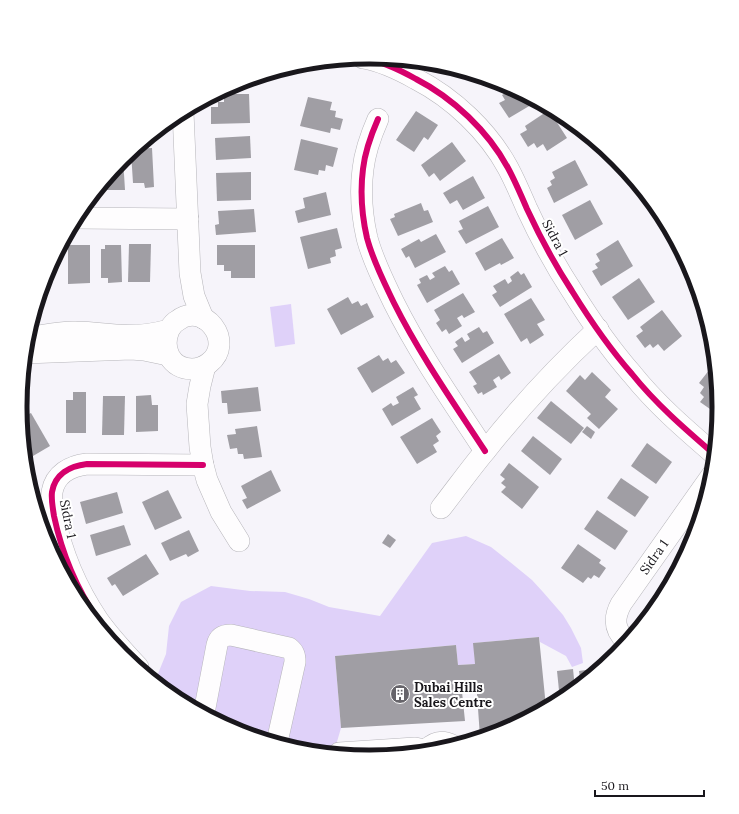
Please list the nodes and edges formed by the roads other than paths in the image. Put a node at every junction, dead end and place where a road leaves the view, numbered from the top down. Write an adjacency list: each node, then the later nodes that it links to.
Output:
1 (385, 65): 9 (street, Sidra 1)
2 (183, 119): 5 (street)
3 (378, 119): 16 (street)
4 (84, 218): 5 (street)
5 (188, 219): 6 (street)
6 (190, 273): 7 (street); 8 (street)
7 (203, 318): 8 (street); 13 (street)
8 (174, 325): 10 (street); 12 (street)
9 (598, 329): 15 (street, Sidra 1); 16 (street)
10 (33, 344)
11 (33, 348): 12 (street)
12 (174, 361): 13 (street); 14 (street)
13 (205, 366): 14 (street)
14 (197, 404): 17 (street)
15 (709, 450)
16 (485, 451): 19 (street)
17 (203, 465): 20 (street); 21 (street, Sidra 1)
18 (701, 490): 22 (street, Sidra 1)
19 (441, 508)
20 (239, 541)
21 (78, 586)
22 (622, 638)
23 (205, 708): 24 (street)
24 (278, 737)

